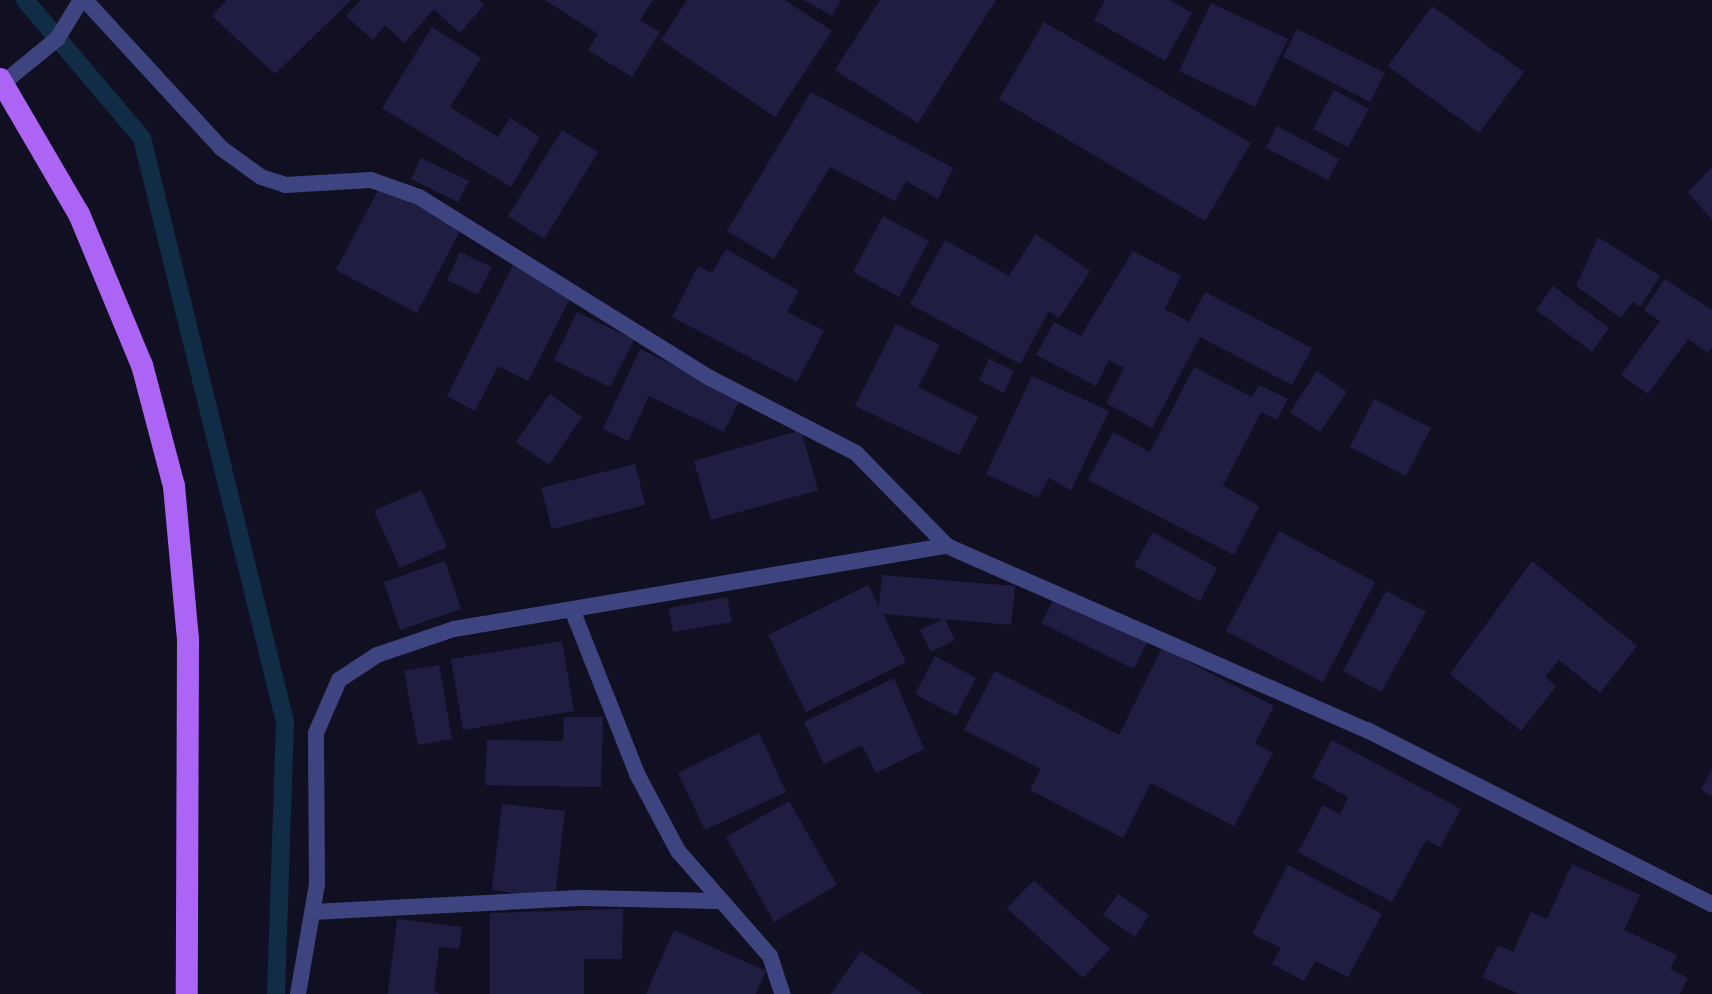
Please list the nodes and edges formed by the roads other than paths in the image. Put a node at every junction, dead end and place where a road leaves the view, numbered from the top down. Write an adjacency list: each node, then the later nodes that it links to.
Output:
1 (83, 0): 2 (street); 3 (street)
2 (1, 81): 8 (main road)
3 (947, 546): 4 (street); 6 (street)
4 (573, 612): 5 (street); 7 (street)
5 (716, 901): 7 (street); 10 (street)
6 (1712, 904)
7 (313, 912): 9 (street)
8 (187, 994)
9 (298, 994)
10 (782, 994)

